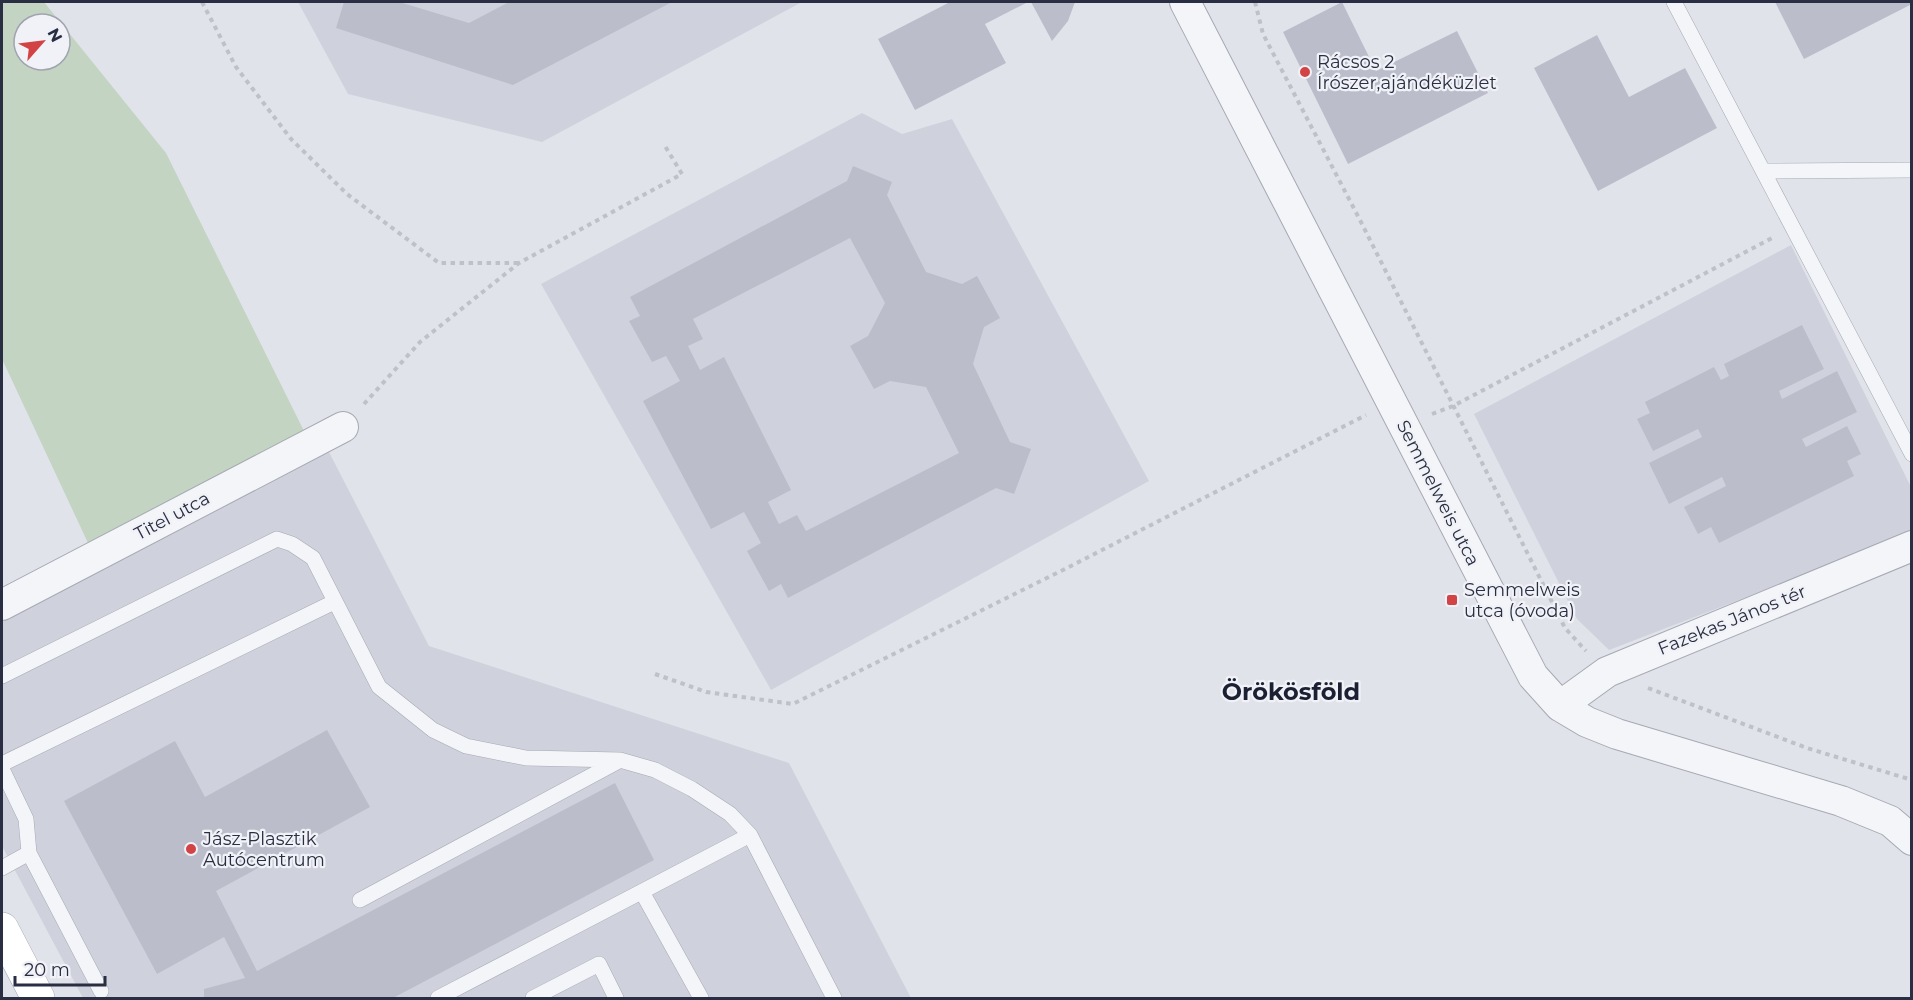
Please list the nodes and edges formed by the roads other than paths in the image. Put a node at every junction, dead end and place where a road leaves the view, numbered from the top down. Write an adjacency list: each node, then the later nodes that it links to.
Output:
1 (1185, 2): 11 (street, Semmelweis utca)
2 (1674, 2): 3 (lane)
3 (1763, 171): 4 (lane); 6 (lane)
4 (1911, 171)
5 (343, 427): 9 (street, Titel utca)
6 (1911, 454)
7 (1911, 546): 11 (street, Fazekas János tér)
8 (334, 602): 10 (lane); 12 (lane); 13 (lane)
9 (2, 605)
10 (2, 676)
11 (1560, 706): 16 (street, Semmelweis utca)
12 (620, 760): 15 (lane); 20 (lane)
13 (2, 764)
14 (2, 769): 17 (lane)
15 (750, 835): 19 (lane); 28 (lane)
16 (1911, 840)
17 (29, 852): 18 (lane); 22 (lane)
18 (2, 868)
19 (642, 892): 24 (lane); 27 (lane)
20 (360, 900)
21 (2, 929): 23 (main road)
22 (101, 991)
23 (38, 999)
24 (438, 999)
25 (533, 999): 26 (lane)
26 (616, 999)
27 (701, 999)
28 (834, 999)

